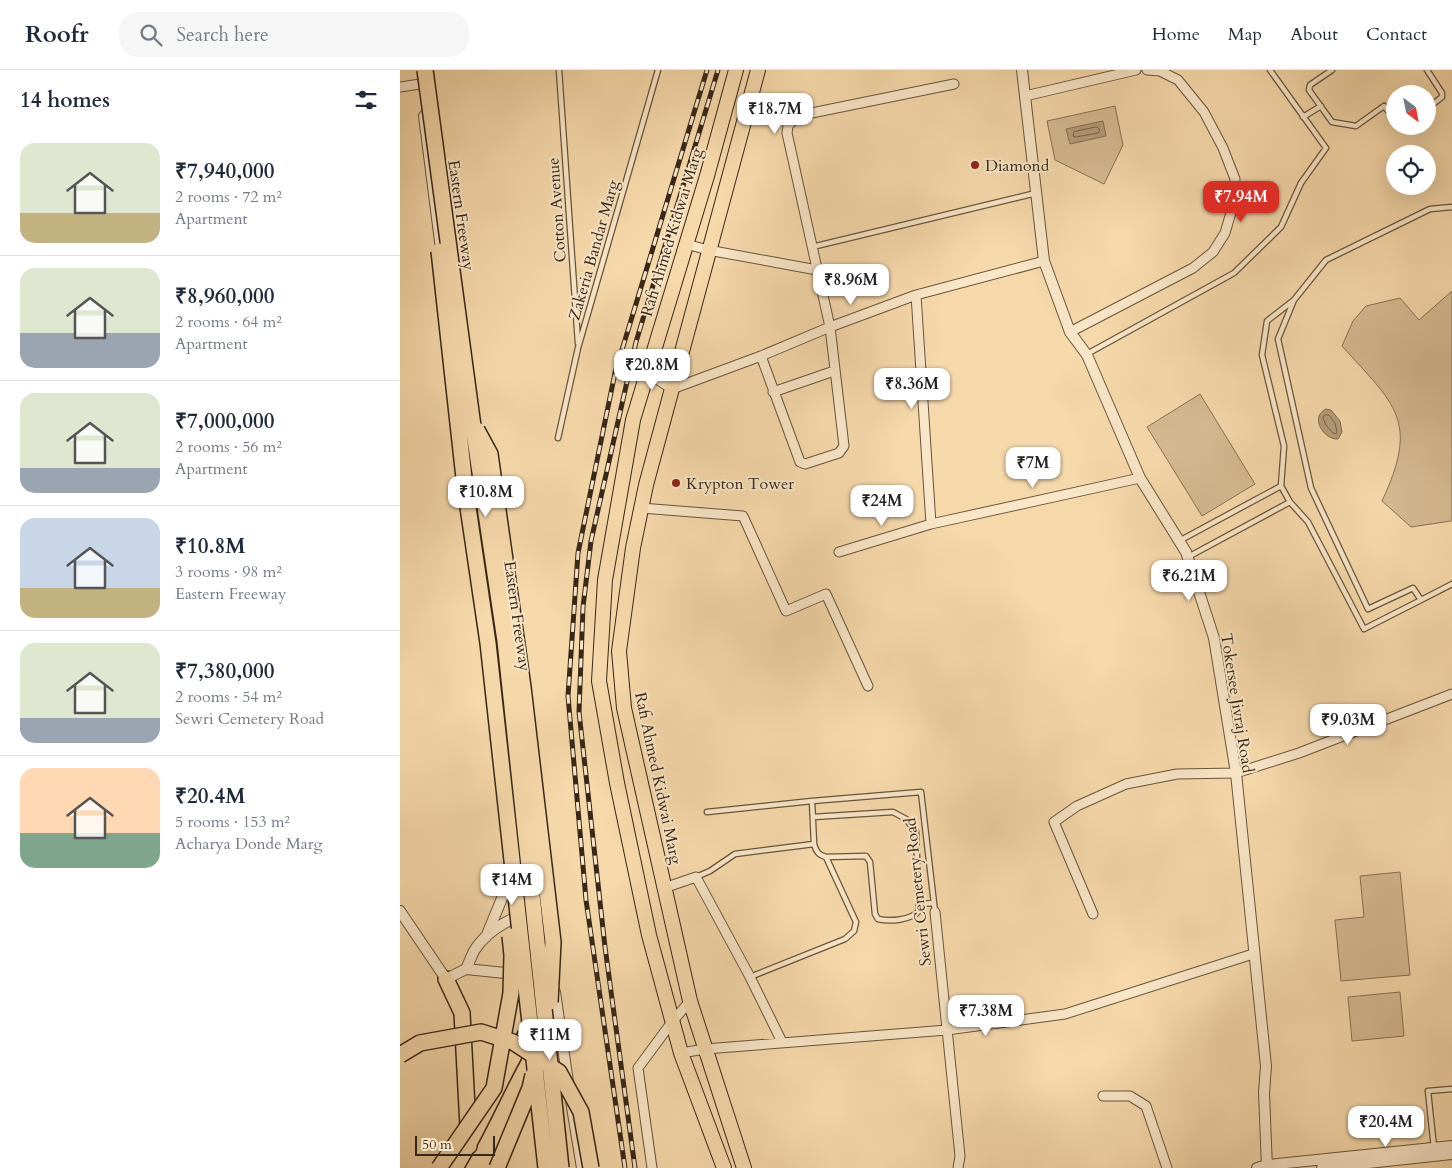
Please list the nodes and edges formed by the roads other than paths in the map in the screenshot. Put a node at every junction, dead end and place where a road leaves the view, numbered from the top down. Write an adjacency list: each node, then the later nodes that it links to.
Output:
1 (429, 70): 12 (street)
2 (559, 70): 31 (lane, Cotton Avenue)
3 (658, 70): 31 (lane, Zakeria Bandar Marg)
4 (736, 70): 22 (main road, Rafi Ahmed Kidwai Marg)
5 (758, 70): 24 (main road, Rafi Ahmed Kidwai Marg)
6 (1022, 70): 15 (street, Tokersee Jivraj Road)
7 (1136, 70): 15 (street)
8 (1148, 70): 30 (street)
9 (1270, 70): 19 (lane)
10 (1332, 70): 17 (lane)
11 (1427, 70): 16 (lane)
12 (422, 75): 14 (street); 38 (highway, Eastern Freeway, bridge); 54 (highway, Eastern Freeway, bridge); 61 (street); 67 (street)
13 (954, 84): 23 (street)
14 (400, 87)
15 (1026, 96): 20 (street, Tokersee Jivraj Road)
16 (1436, 102)
17 (1321, 106): 18 (lane); 19 (lane)
18 (1386, 109)
19 (1304, 117): 32 (lane)
20 (1036, 193): 23 (lane); 25 (street, Tokersee Jivraj Road)
21 (1452, 207): 28 (lane)
22 (686, 244): 24 (street); 35 (main road, Rafi Ahmed Kidwai Marg)
23 (812, 247): 26 (street)
24 (708, 250): 26 (street); 36 (main road, Rafi Ahmed Kidwai Marg)
25 (1044, 261): 27 (street); 30 (street, Tokersee Jivraj Road)
26 (818, 270): 29 (street)
27 (916, 295): 29 (street); 44 (street)
28 (1294, 300): 41 (lane); 51 (lane)
29 (830, 327): 33 (street); 34 (street)
30 (1070, 332): 32 (street, Tokersee Jivraj Road)
31 (578, 348): 39 (lane, Zakeria Bandar Marg)
32 (1086, 355): 40 (street, Tokersee Jivraj Road)
33 (761, 356): 36 (street); 37 (street)
34 (834, 371): 37 (street); 37 (street)
35 (646, 372): 36 (street); 48 (main road, Rafi Ahmed Kidwai Marg)
36 (672, 389): 43 (main road, Rafi Ahmed Kidwai Marg)
37 (773, 392)
38 (472, 420): 97 (highway, bridge); 99 (highway, Eastern Freeway, bridge)
39 (558, 438)
40 (1140, 478): 44 (street); 45 (street, Tokersee Jivraj Road)
41 (1281, 486): 42 (lane); 45 (lane)
42 (1290, 502): 47 (lane); 51 (lane)
43 (641, 508): 49 (main road, Rafi Ahmed Kidwai Marg); 52 (street)
44 (931, 524): 46 (street)
45 (1178, 542): 47 (street, Tokersee Jivraj Road)
46 (839, 552)
47 (1188, 558): 55 (street, Tokersee Jivraj Road)
48 (605, 580): 49 (main road); 64 (main road, Rafi Ahmed Kidwai Marg)
49 (628, 584): 63 (main road, Rafi Ahmed Kidwai Marg)
50 (1452, 584): 51 (lane)
51 (1421, 600)
52 (868, 686)
53 (1452, 694): 55 (street)
54 (497, 726): 95 (highway, bridge); 98 (highway, Eastern Freeway, bridge)
55 (1236, 773): 69 (street); 72 (street, Tokersee Jivraj Road)
56 (812, 801): 57 (lane); 58 (lane); 66 (lane, Sewri Cemetery Road)
57 (707, 812)
58 (814, 817): 59 (lane); 65 (lane)
59 (814, 844): 60 (lane); 62 (lane)
60 (826, 857): 65 (lane); 76 (lane)
61 (516, 865): 70 (street); 71 (street)
62 (696, 877): 63 (street); 76 (street)
63 (664, 888): 64 (main road); 78 (main road, Rafi Ahmed Kidwai Marg)
64 (642, 896): 79 (main road, Rafi Ahmed Kidwai Marg)
65 (920, 904): 66 (lane)
66 (934, 907): 81 (street, Sewri Cemetery Road)
67 (542, 909): 70 (street); 73 (street)
68 (400, 911): 77 (street)
69 (1093, 914)
70 (521, 915): 71 (street); 74 (street)
71 (485, 938): 75 (street)
72 (1253, 954): 81 (street); 94 (street, Tokersee Jivraj Road)
73 (550, 961): 74 (street); 100 (street)
74 (528, 968): 75 (street); 80 (street)
75 (466, 969): 77 (street)
76 (750, 977): 82 (street)
77 (446, 979): 88 (highway)
78 (690, 1002): 79 (street); 83 (main road, Rafi Ahmed Kidwai Marg)
79 (672, 1022): 84 (main road, Rafi Ahmed Kidwai Marg); 102 (street)
80 (533, 1023): 88 (highway); 98 (street)
81 (947, 1030): 82 (street); 105 (street, Sewri Cemetery Road)
82 (782, 1042): 83 (street)
83 (705, 1048): 84 (street); 104 (main road, Rafi Ahmed Kidwai Marg)
84 (681, 1054): 103 (main road, Rafi Ahmed Kidwai Marg)
85 (400, 1055): 101 (highway, bridge)
86 (1452, 1089): 90 (lane)
87 (1103, 1096): 106 (street)
88 (469, 1146): 96 (highway)
89 (1452, 1146): 90 (street)
90 (1434, 1148): 92 (street)
91 (1452, 1154): 92 (street)
92 (1402, 1155): 93 (street)
93 (1366, 1159): 94 (street); 108 (street)
94 (1267, 1166): 107 (street)
95 (439, 1168)
96 (455, 1168)
97 (497, 1168)
98 (548, 1168)
99 (561, 1168)
100 (582, 1168)
101 (591, 1168)
102 (652, 1168)
103 (724, 1168)
104 (744, 1168)
105 (958, 1168)
106 (1167, 1168)
107 (1257, 1168)
108 (1322, 1168)

